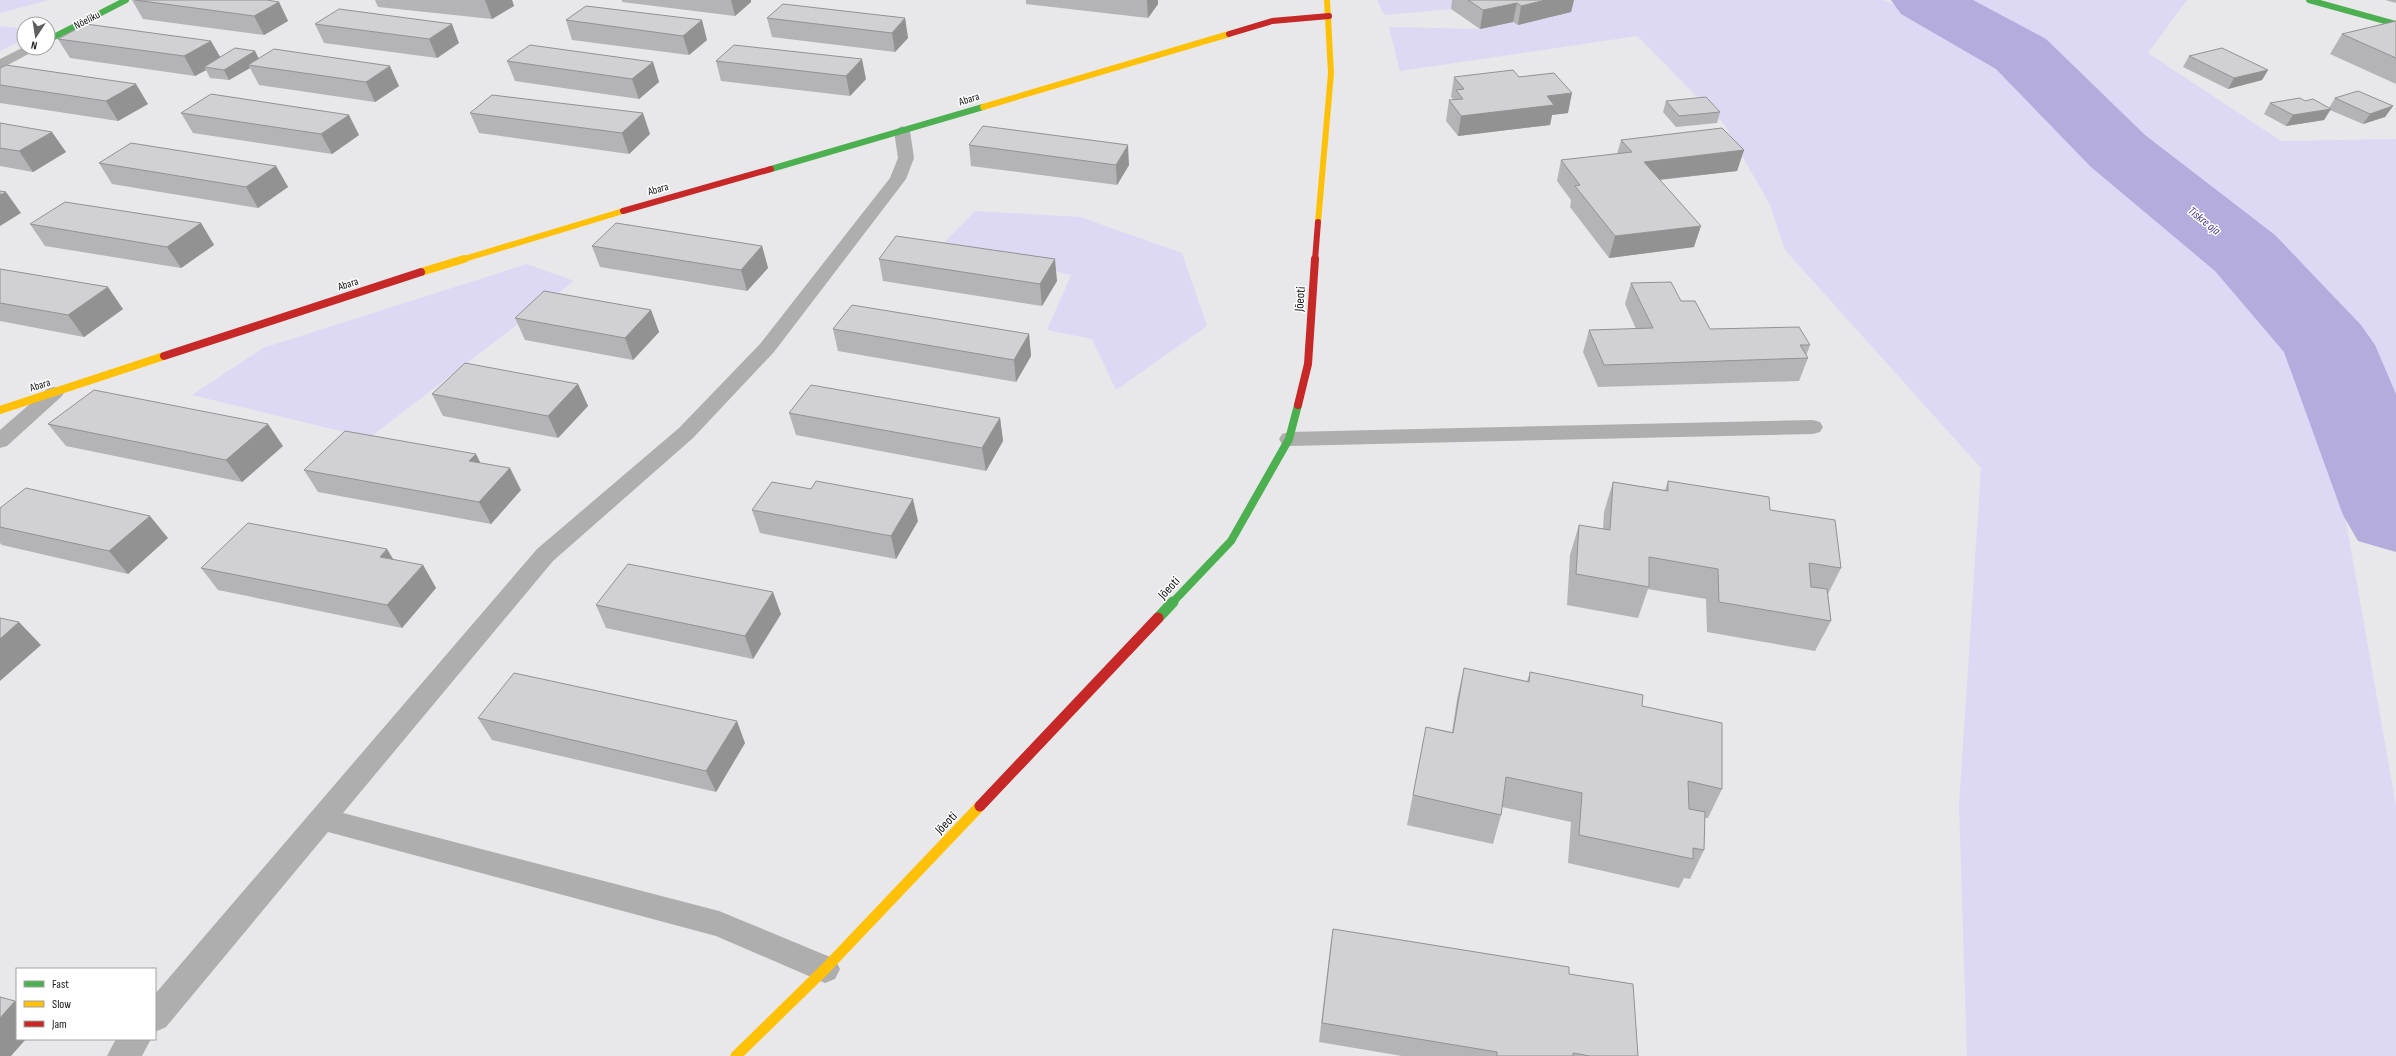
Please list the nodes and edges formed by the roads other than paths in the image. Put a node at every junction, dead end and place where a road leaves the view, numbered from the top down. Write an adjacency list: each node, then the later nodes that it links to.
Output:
1 (126, 0): 6 (street, Nõeliku)
2 (1327, 0): 4 (street, Jõeoti)
3 (2309, 0): 5 (street)
4 (1329, 16): 9 (street, Abara); 13 (street, Jõeoti)
5 (2396, 24)
6 (56, 36)
7 (17, 56): 8 (street)
8 (0, 65)
9 (902, 131): 10 (street, Abara); 15 (street)
10 (54, 393): 11 (street, Abara); 14 (street)
11 (0, 410)
12 (1813, 427): 13 (street)
13 (1290, 439): 16 (street, Jõeoti)
14 (0, 441)
15 (321, 819): 16 (street); 17 (street)
16 (825, 969): 20 (street, Jõeoti)
17 (156, 1016)
18 (135, 1040): 19 (street)
19 (122, 1056)
20 (736, 1056)

